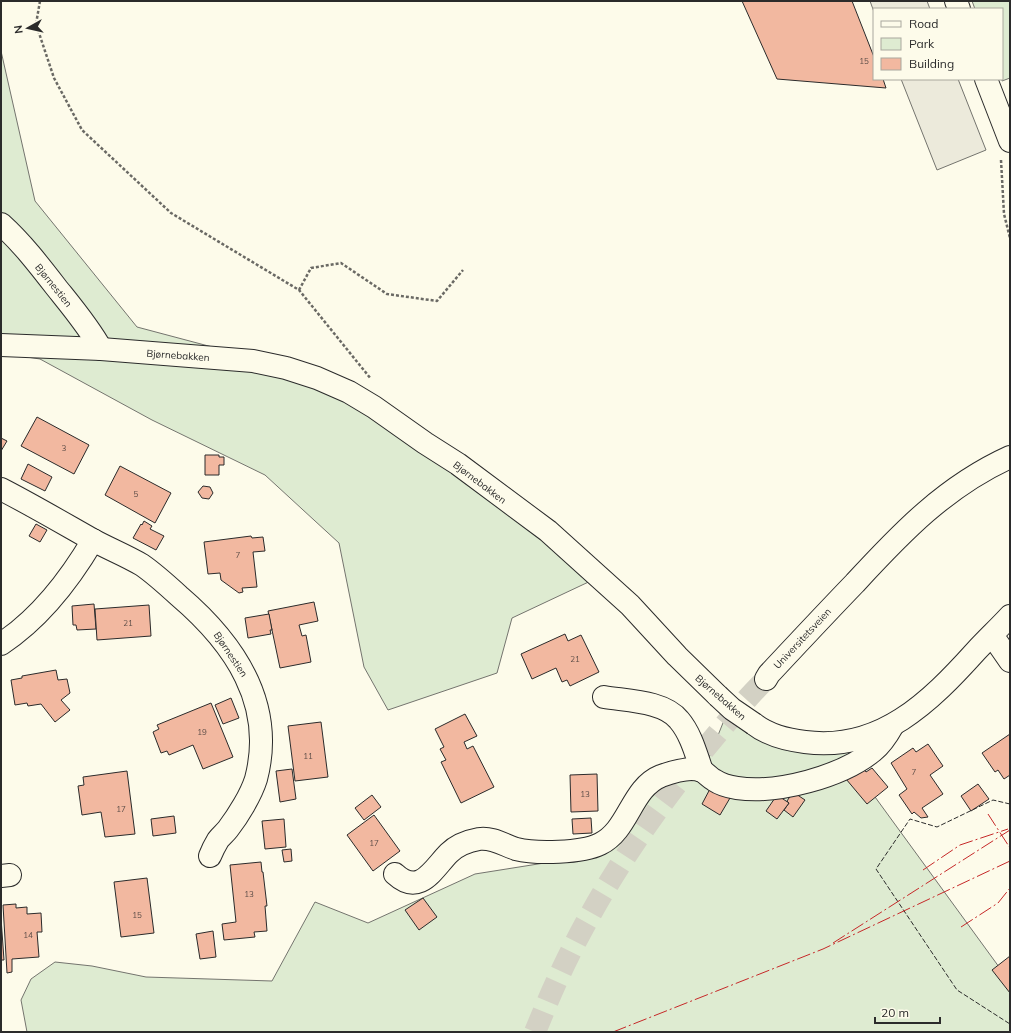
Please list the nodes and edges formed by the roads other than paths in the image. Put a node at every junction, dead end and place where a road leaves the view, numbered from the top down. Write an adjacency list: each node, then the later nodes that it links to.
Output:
1 (986, 80): 2 (street)
2 (1005, 148)
3 (1, 224): 5 (street, Bjørnestien)
4 (1, 345): 5 (street, Bjørnebakken)
5 (101, 349): 15 (street, Bjørnebakken, bridge)
6 (1010, 457): 7 (street, Universitetsveien)
7 (1010, 474)
8 (1, 489): 9 (street, Bjørnestien)
9 (93, 540): 12 (street); 17 (street, Bjørnestien)
10 (1010, 616): 11 (street, Bjørnebakken)
11 (992, 635): 13 (street); 15 (street, Bjørnebakken)
12 (1, 644)
13 (1010, 661)
14 (604, 697): 16 (street)
15 (893, 725): 16 (street, Bjørnebakken)
16 (702, 771): 18 (street, Bjørnebakken)
17 (214, 848)
18 (395, 874)

